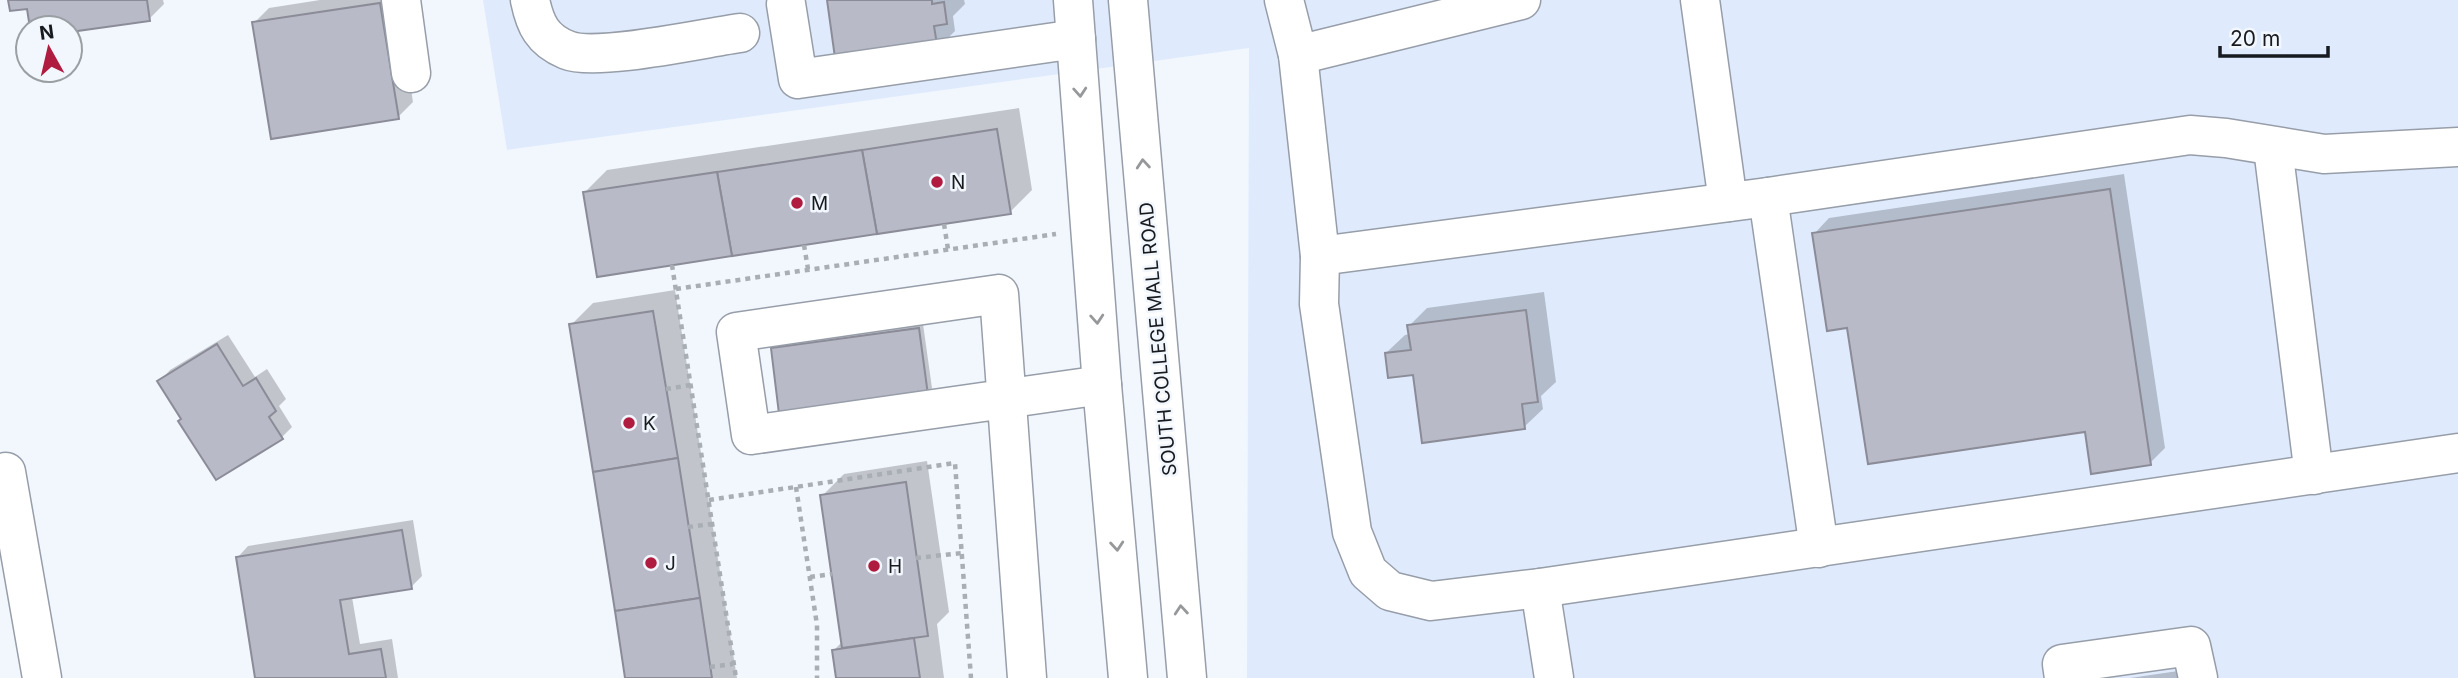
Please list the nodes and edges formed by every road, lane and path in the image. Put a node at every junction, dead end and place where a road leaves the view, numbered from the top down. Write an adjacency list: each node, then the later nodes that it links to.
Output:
1 (401, 0): 13 (main road)
2 (530, 0): 9 (main road)
3 (1073, 0): 10 (main road)
4 (1128, 0): 11 (main road, SOUTH COLLEGE MALL ROAD)
5 (1284, 0): 12 (main road)
6 (1521, 0): 12 (main road)
7 (1700, 0): 17 (main road)
8 (786, 4): 10 (main road)
9 (740, 33)
10 (1076, 39): 11 (main road); 27 (main road, one-way to 27)
11 (1133, 53): 51 (main road, SOUTH COLLEGE MALL ROAD, one-way to 11)
12 (1298, 55): 22 (main road)
13 (411, 73)
14 (2458, 147): 15 (main road)
15 (2273, 148): 16 (main road); 32 (main road)
16 (1768, 197): 17 (main road); 37 (main road)
17 (1728, 202): 22 (main road)
18 (944, 224): 21 (path)
19 (1056, 234): 21 (path)
20 (804, 245): 24 (path)
21 (948, 249): 24 (path)
22 (1320, 256): 42 (main road)
23 (672, 265): 25 (path)
24 (808, 269): 25 (path)
25 (676, 289): 26 (path)
26 (691, 385): 28 (path); 34 (path)
27 (1102, 385): 29 (main road); 50 (main road, one-way to 50)
28 (666, 388)
29 (1007, 399): 29 (main road); 49 (main road)
30 (2458, 453): 32 (main road)
31 (6, 472): 45 (main road)
32 (2314, 475): 37 (main road)
33 (796, 487): 34 (path); 38 (path); 41 (path)
34 (709, 500): 35 (path)
35 (712, 524): 36 (path); 43 (path)
36 (688, 527)
37 (1819, 548): 42 (main road)
38 (962, 553): 39 (path); 48 (path)
39 (916, 558)
40 (832, 574): 41 (path)
41 (810, 577): 47 (path)
42 (1540, 588): 52 (main road)
43 (733, 664): 44 (path); 46 (path)
44 (710, 667)
45 (42, 678)
46 (736, 678)
47 (817, 678)
48 (971, 678)
49 (1027, 678)
50 (1128, 678)
51 (1187, 678)
52 (1554, 678)
53 (2064, 678): 54 (main road)
54 (2198, 678)

